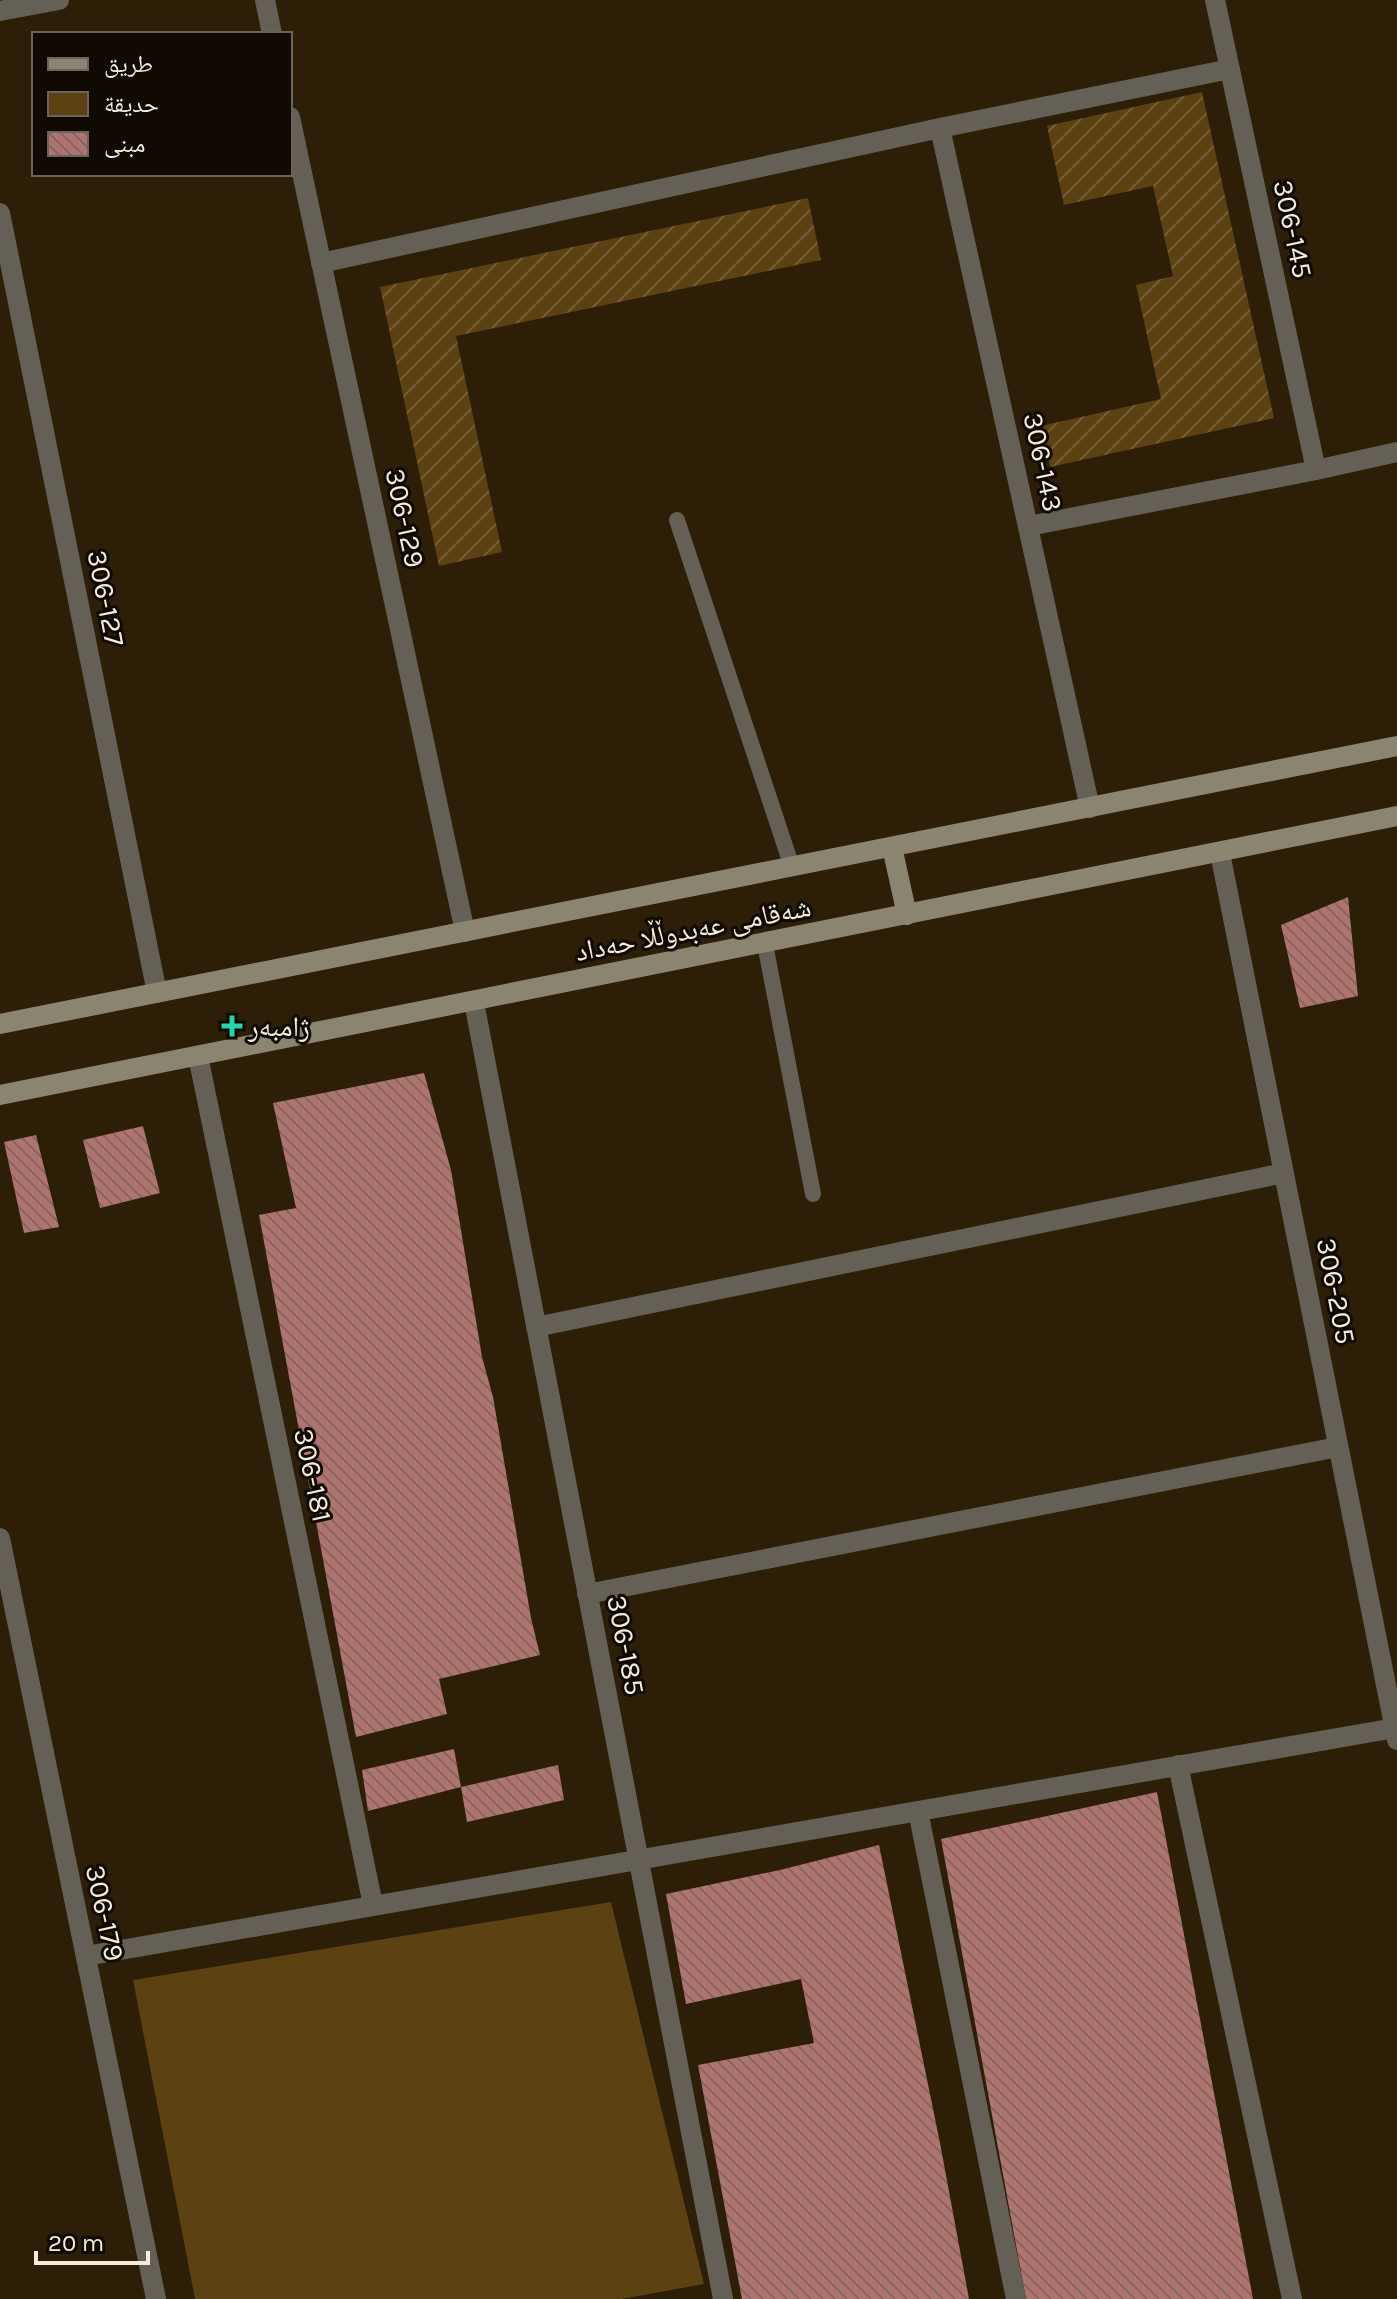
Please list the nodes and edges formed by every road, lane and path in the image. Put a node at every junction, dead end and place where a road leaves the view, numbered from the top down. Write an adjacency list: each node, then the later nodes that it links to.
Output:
1 (59, 0): 4 (street)
2 (265, 0): 5 (street)
3 (1215, 0): 6 (street, 306-145)
4 (0, 11)
5 (272, 32)
6 (1230, 69): 8 (street); 13 (street, 306-145)
7 (292, 126): 10 (street, 306-129)
8 (940, 128): 10 (street); 15 (street, 306-143)
9 (0, 213): 11 (street, 306-127)
10 (321, 263): 23 (street, 306-129)
11 (10, 309): 25 (street, 306-127)
12 (1397, 452): 13 (street)
13 (1316, 470): 15 (street)
14 (677, 520): 21 (lane)
15 (1029, 526): 17 (street, 306-143)
16 (1397, 746): 17 (street, شەقامی عەبدوڵڵا حەداد)
17 (1090, 808): 19 (street, شەقامی عەبدوڵڵا حەداد)
18 (1397, 816): 20 (street, شەقامی عەبدوڵڵا حەداد)
19 (892, 847): 21 (street, شەقامی عەبدوڵڵا حەداد); 22 (street)
20 (1220, 853): 22 (street, شەقامی عەبدوڵڵا حەداد); 30 (street, 306-205)
21 (792, 867): 23 (street, شەقامی عەبدوڵڵا حەداد)
22 (907, 915): 24 (street, شەقامی عەبدوڵڵا حەداد)
23 (465, 932): 25 (street, شەقامی عەبدوڵڵا حەداد)
24 (765, 944): 26 (street, شەقامی عەبدوڵڵا حەداد); 31 (lane)
25 (157, 993): 27 (street, شەقامی عەبدوڵڵا حەداد)
26 (474, 1002): 28 (street, شەقامی عەبدوڵڵا حەداد); 32 (street, 306-185)
27 (0, 1024)
28 (198, 1056): 29 (street, شەقامی عەبدوڵڵا حەداد); 41 (street, 306-181)
29 (0, 1095)
30 (1284, 1173): 32 (street); 33 (street, 306-205)
31 (813, 1194)
32 (536, 1327): 35 (street, 306-185)
33 (1338, 1447): 35 (street); 36 (street, 306-205)
34 (0, 1538): 42 (street, 306-179)
35 (587, 1594): 40 (street, 306-185)
36 (1387, 1636): 37 (street, 306-205)
37 (1396, 1734): 38 (street)
38 (1178, 1765): 39 (street); 46 (street)
39 (918, 1811): 40 (street); 45 (street)
40 (638, 1859): 41 (street); 44 (street, 306-185)
41 (373, 1905): 42 (street)
42 (86, 1956): 43 (street, 306-179)
43 (156, 2299)
44 (723, 2299)
45 (1016, 2299)
46 (1292, 2299)

